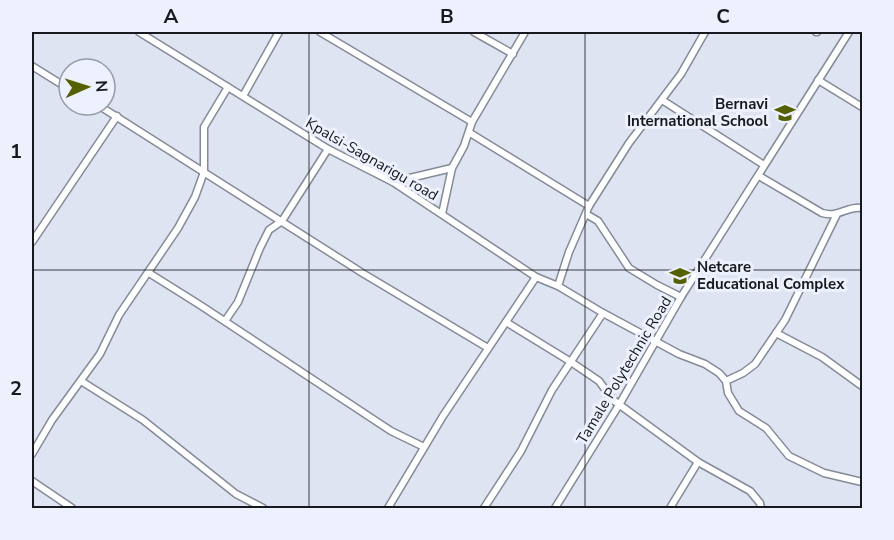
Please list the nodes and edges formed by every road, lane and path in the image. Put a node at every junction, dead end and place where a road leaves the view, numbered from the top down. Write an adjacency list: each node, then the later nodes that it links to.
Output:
1 (139, 32): 12 (street, Kpalsi-Sagnarigu road)
2 (279, 32): 13 (street)
3 (320, 32): 18 (street)
4 (474, 32): 8 (street)
5 (525, 32): 8 (street)
6 (705, 32): 14 (street)
7 (849, 32): 10 (street, Tamale Polytechnic Road)
8 (513, 54): 18 (street)
9 (32, 66): 11 (street)
10 (818, 80): 15 (street); 21 (street, Tamale Polytechnic Road)
11 (57, 82)
12 (228, 87): 13 (street, Kpalsi-Sagnarigu road); 23 (street)
13 (243, 96): 20 (street, Kpalsi-Sagnarigu road)
14 (662, 100): 21 (street); 26 (street)
15 (862, 107)
16 (117, 116): 23 (street)
17 (116, 117): 32 (street)
18 (472, 122): 19 (street)
19 (470, 133): 22 (street); 26 (street)
20 (328, 149): 25 (street, Kpalsi-Sagnarigu road); 31 (street)
21 (764, 165): 24 (street, Tamale Polytechnic Road)
22 (452, 168): 25 (street); 28 (street)
23 (204, 172): 31 (street); 33 (street)
24 (759, 176): 30 (street); 36 (street, Tamale Polytechnic Road)
25 (393, 182): 28 (street, Kpalsi-Sagnarigu road)
26 (589, 206): 29 (street)
27 (862, 208): 30 (street)
28 (442, 214): 34 (street, Kpalsi-Sagnarigu road)
29 (586, 214): 35 (street); 36 (street)
30 (837, 214): 40 (street)
31 (282, 221): 38 (street); 42 (street)
32 (32, 243)
33 (149, 273): 38 (street); 44 (street)
34 (536, 277): 35 (street, Kpalsi-Sagnarigu road); 39 (street)
35 (558, 286): 37 (street, Kpalsi-Sagnarigu road)
36 (681, 297): 41 (street, Tamale Polytechnic Road)
37 (603, 313): 41 (street, Kpalsi-Sagnarigu road); 43 (street)
38 (225, 321): 48 (street)
39 (506, 322): 42 (street); 43 (street)
40 (776, 333): 45 (street); 46 (street)
41 (656, 341): 45 (street, Kpalsi-Sagnarigu road); 47 (street, Tamale Polytechnic Road)
42 (488, 348): 48 (street)
43 (571, 362): 47 (street); 56 (street)
44 (81, 381): 49 (street); 54 (street)
45 (726, 381): 52 (street)
46 (862, 386)
47 (619, 405): 50 (street); 57 (street, Tamale Polytechnic Road)
48 (424, 447): 55 (street)
49 (32, 454)
50 (698, 462): 58 (street); 59 (street)
51 (32, 481): 53 (street)
52 (862, 482)
53 (72, 508)
54 (263, 508)
55 (388, 508)
56 (484, 508)
57 (555, 508)
58 (670, 508)
59 (760, 508)

